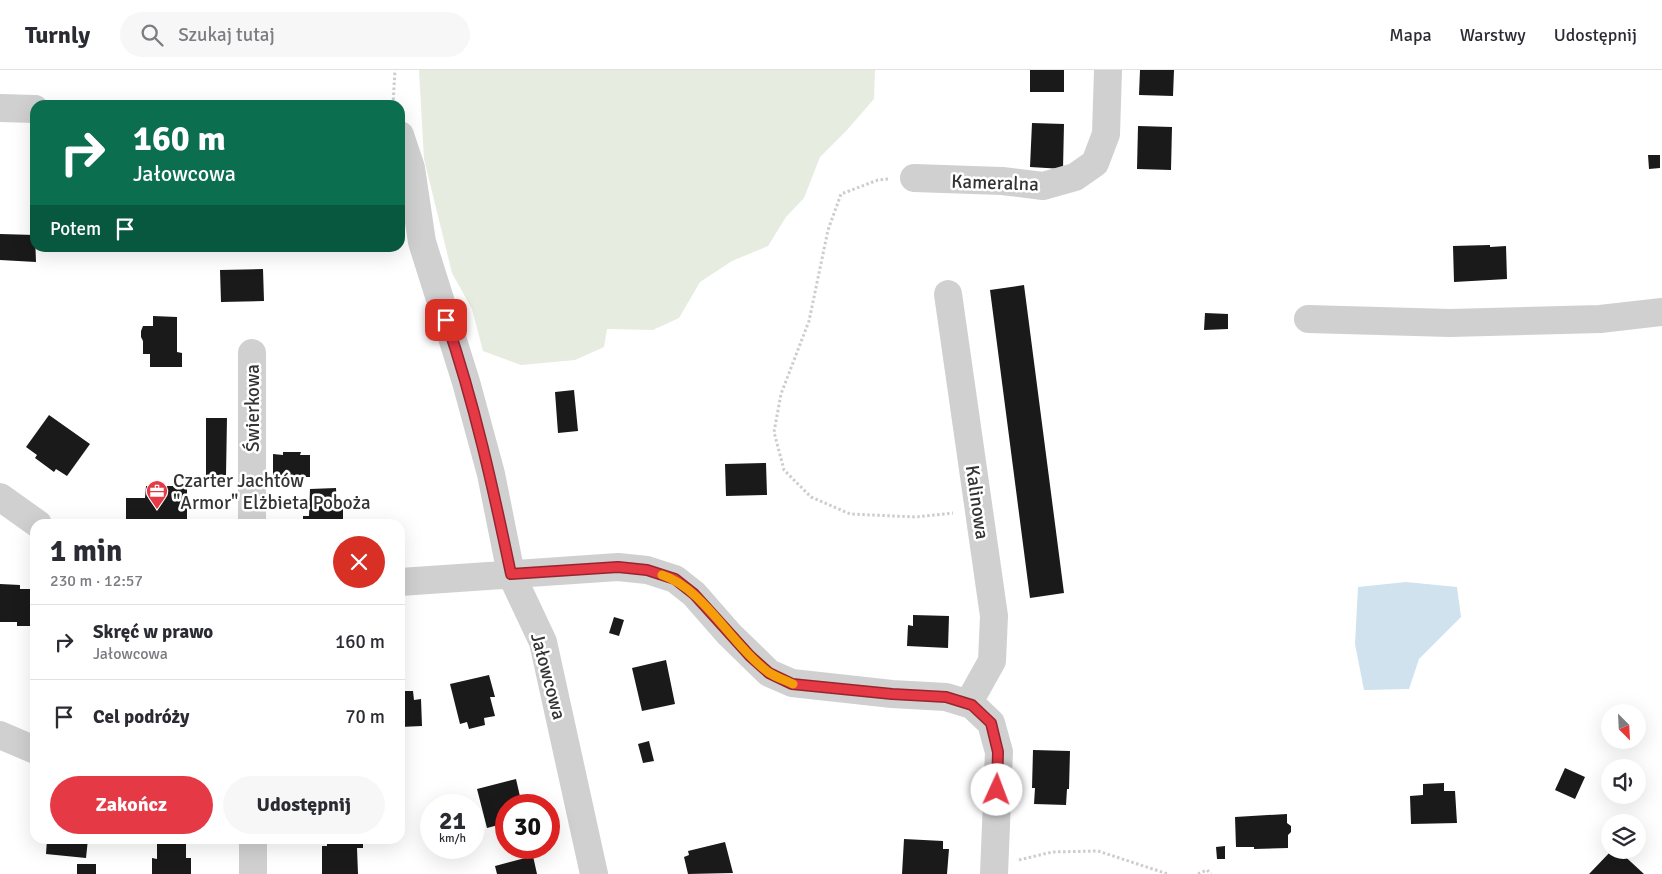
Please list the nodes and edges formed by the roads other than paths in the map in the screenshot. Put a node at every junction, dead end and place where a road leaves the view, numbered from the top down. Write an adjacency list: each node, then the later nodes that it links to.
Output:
1 (1108, 70): 5 (street, Kameralna)
2 (0, 108): 3 (street)
3 (30, 109)
4 (405, 151): 13 (street, Jałowcowa)
5 (914, 178)
6 (948, 294): 15 (street, Kalinowa)
7 (1662, 312): 8 (street)
8 (1308, 319)
9 (252, 353): 12 (street, Świerkowa)
10 (0, 497): 11 (street)
11 (31, 519)
12 (252, 519)
13 (511, 574): 14 (street); 15 (street); 21 (street, Jałowcowa)
14 (405, 582)
15 (968, 704): 19 (street)
16 (0, 734): 17 (street)
17 (30, 748)
18 (253, 844): 20 (street)
19 (994, 870)
20 (253, 874)
21 (594, 874)

